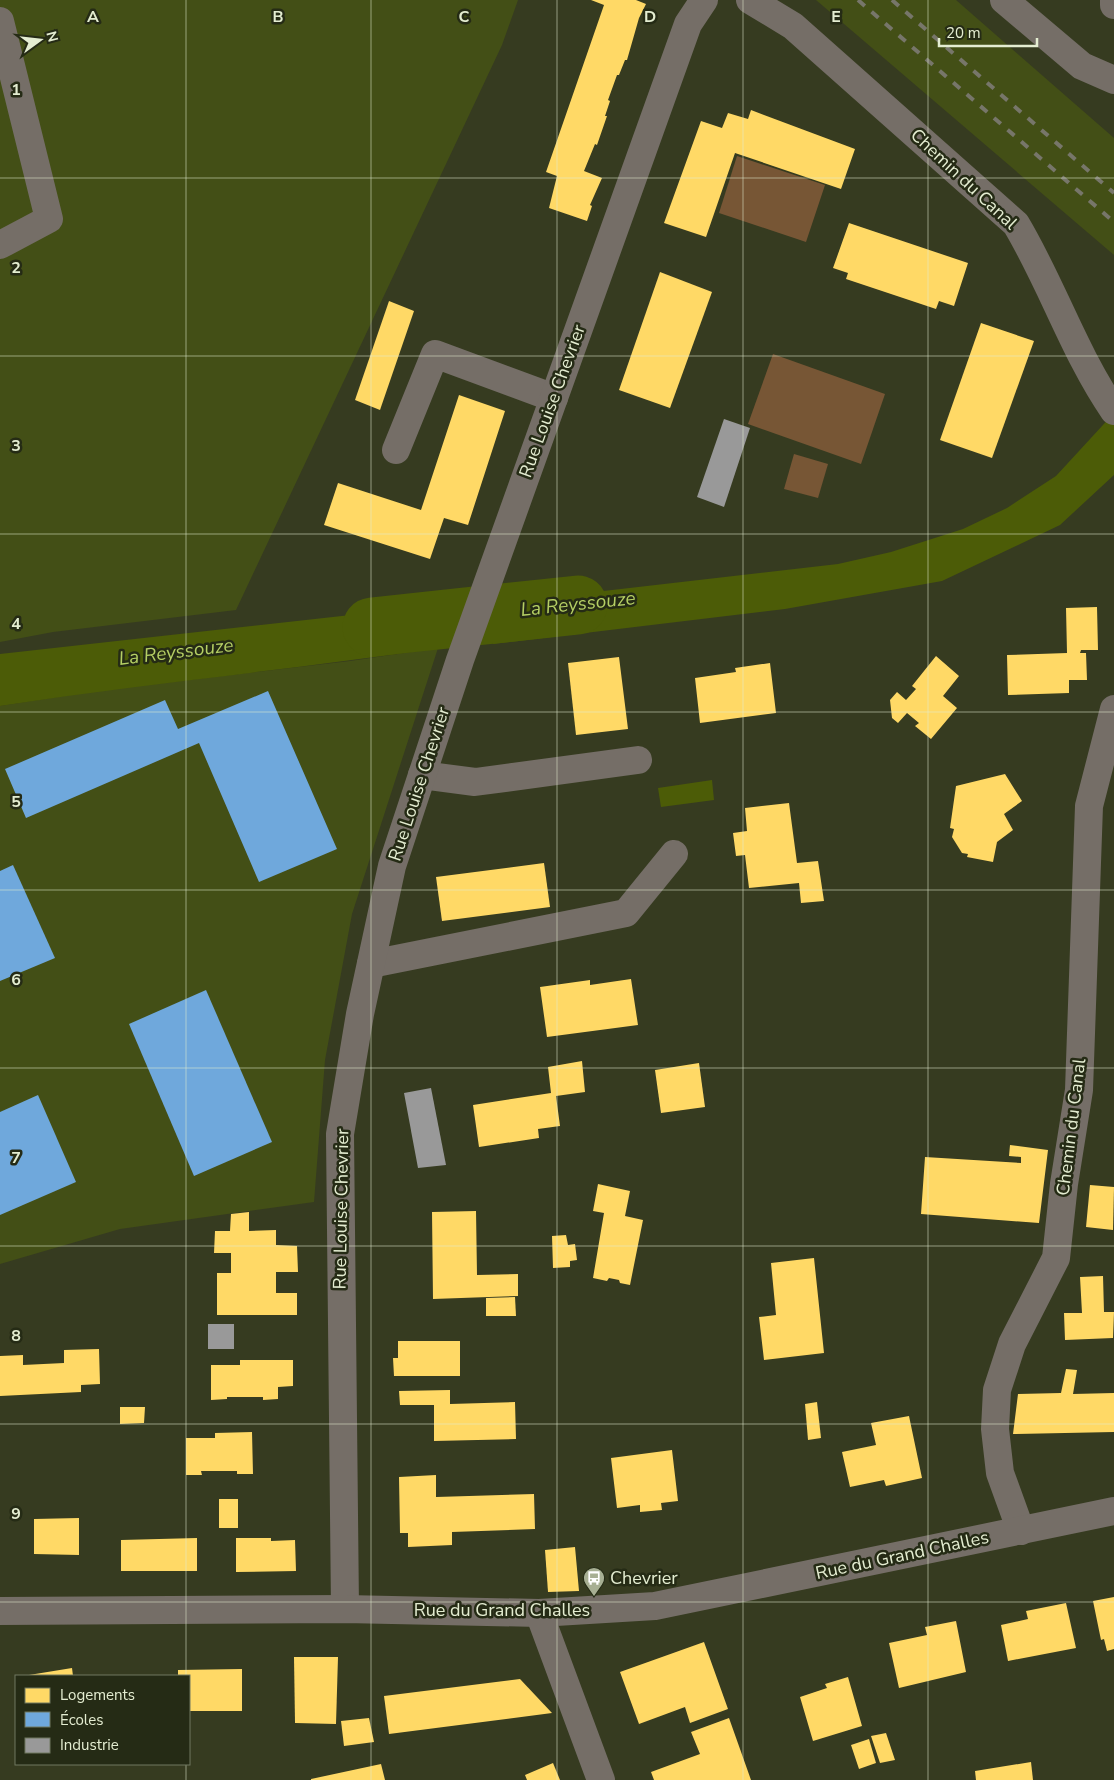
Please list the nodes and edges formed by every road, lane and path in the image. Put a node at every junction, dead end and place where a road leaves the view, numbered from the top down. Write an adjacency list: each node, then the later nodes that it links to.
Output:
1 (704, 0): 9 (street, Rue Louise Chevrier)
2 (750, 0): 10 (street, Chemin du Canal)
3 (1004, 0): 7 (street)
4 (1114, 0): 5 (street)
5 (1114, 5)
6 (0, 21): 8 (street)
7 (1114, 80)
8 (0, 245)
9 (554, 398): 11 (street); 14 (street, Rue Louise Chevrier)
10 (1110, 405)
11 (396, 450)
12 (1114, 709): 18 (street, Chemin du Canal)
13 (638, 760): 14 (street)
14 (422, 776): 16 (street, Rue Louise Chevrier)
15 (674, 854): 16 (street)
16 (370, 964): 19 (street, Rue Louise Chevrier)
17 (1114, 1511): 18 (street, Rue du Grand Challes)
18 (1021, 1531): 21 (street, Rue du Grand Challes)
19 (345, 1609): 20 (street, Rue du Grand Challes); 21 (street, Rue du Grand Challes)
20 (0, 1611)
21 (539, 1613): 22 (street)
22 (601, 1780)

